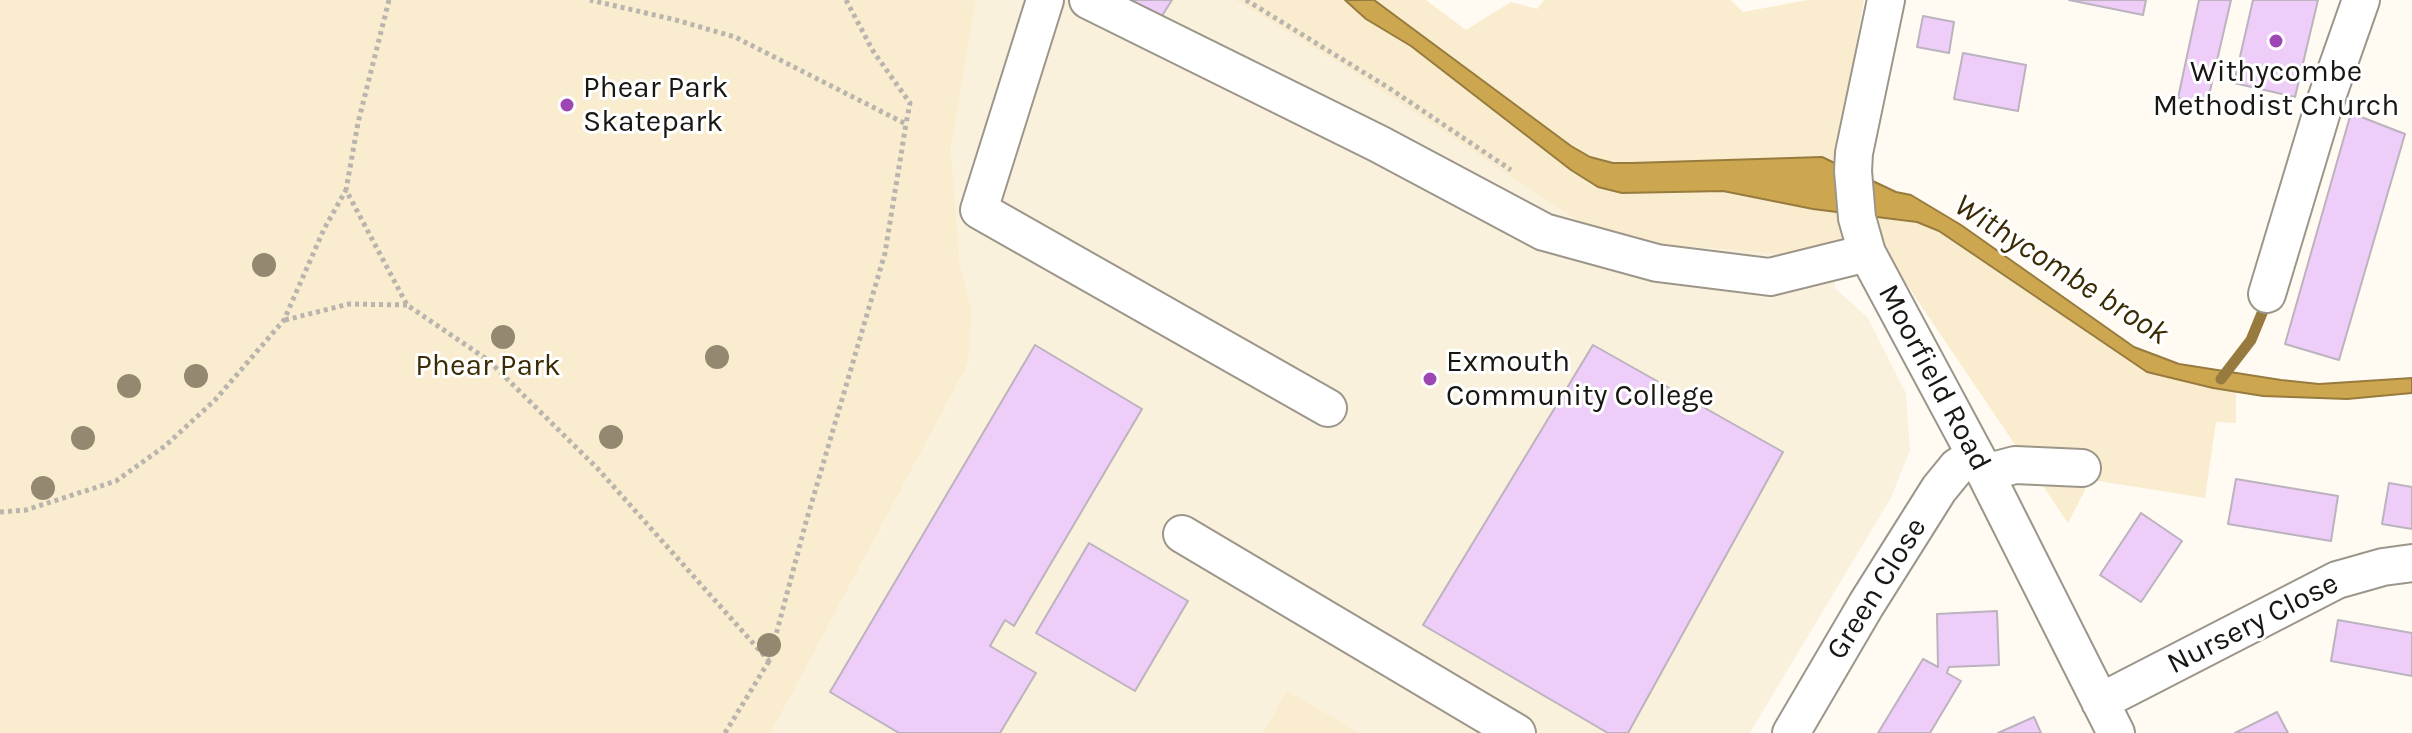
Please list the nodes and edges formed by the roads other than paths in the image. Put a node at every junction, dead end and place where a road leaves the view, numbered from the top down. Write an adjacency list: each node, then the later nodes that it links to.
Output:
1 (1045, 0): 7 (street)
2 (1088, 0): 5 (street)
3 (1886, 0): 5 (street, Moorfield Road)
4 (2361, 0): 6 (street)
5 (1867, 253): 8 (street, Moorfield Road)
6 (2267, 294)
7 (1328, 408)
8 (1980, 464): 9 (street); 12 (street, Moorfield Road); 14 (street, Green Close)
9 (2082, 468)
10 (1182, 534): 13 (street)
11 (2412, 563): 12 (street, Nursery Close)
12 (2108, 717)
13 (1517, 733)
14 (1791, 733)

